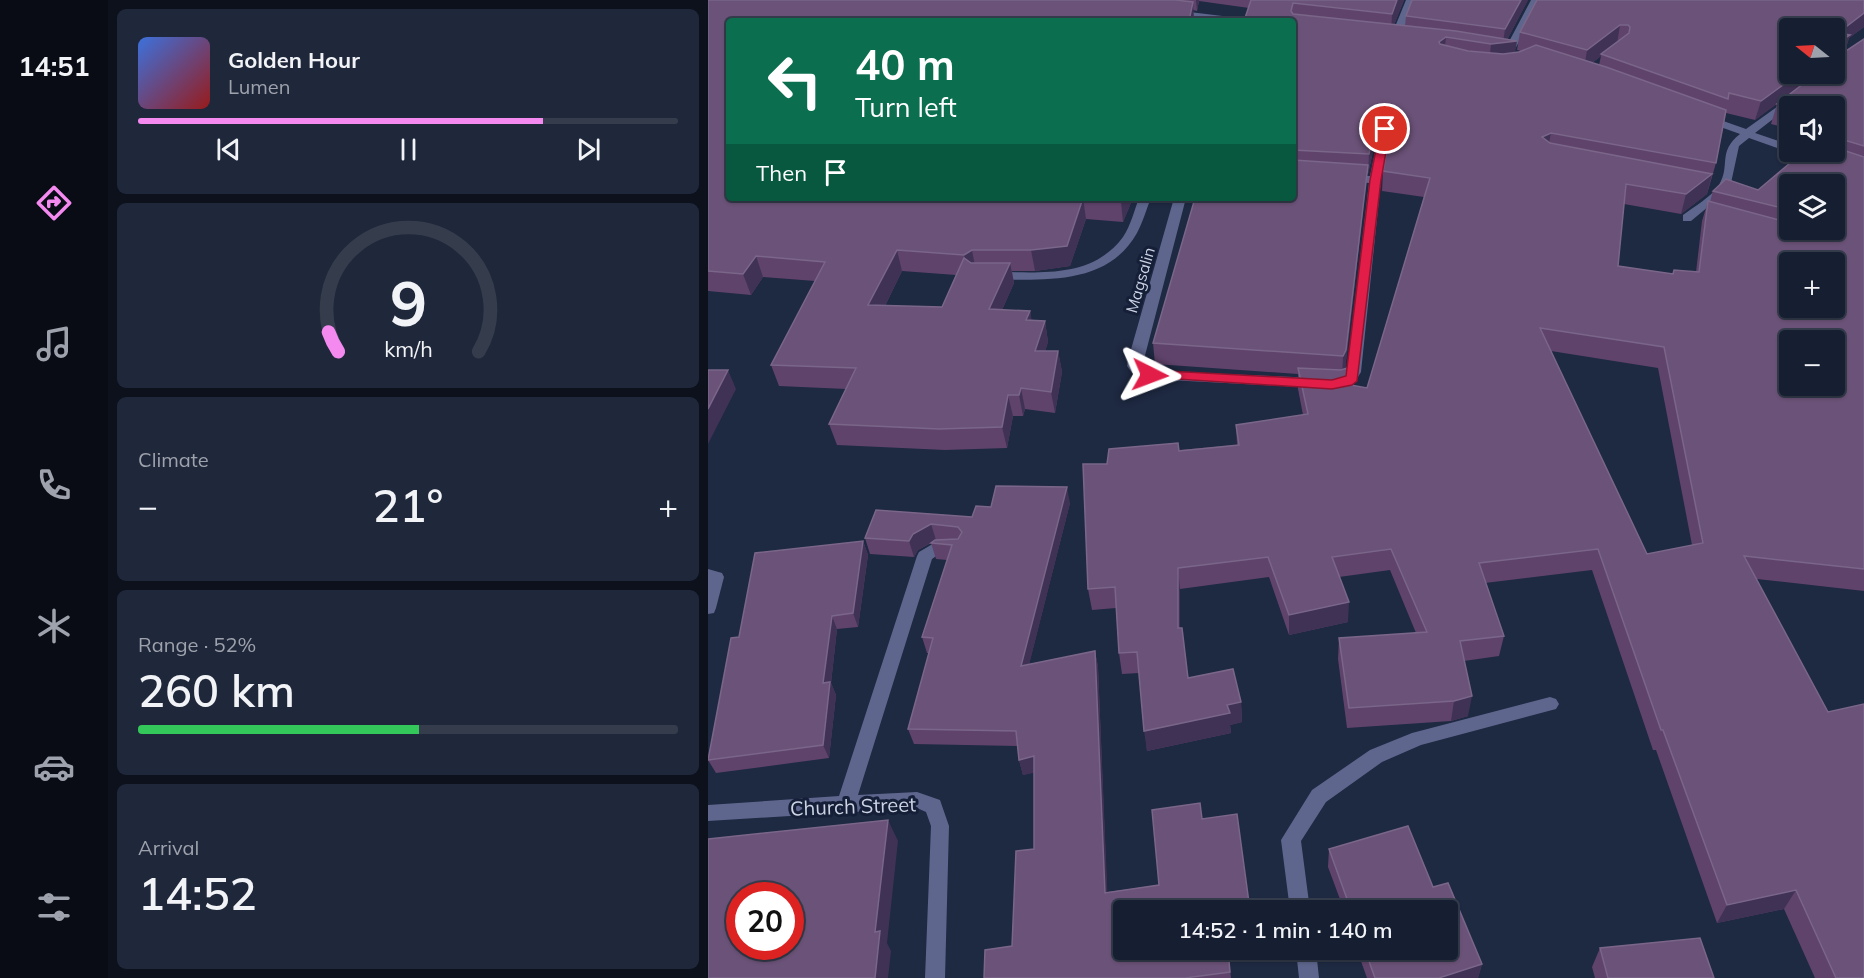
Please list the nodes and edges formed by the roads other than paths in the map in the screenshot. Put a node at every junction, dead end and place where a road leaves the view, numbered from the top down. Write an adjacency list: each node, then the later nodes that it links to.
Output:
1 (1411, 0): 8 (street)
2 (1536, 0): 10 (street)
3 (1197, 5): 5 (street)
4 (1164, 12): 5 (street)
5 (1188, 15): 6 (street)
6 (1202, 18)
7 (1384, 38): 8 (street)
8 (1395, 39): 9 (street)
9 (1407, 40)
10 (1507, 53)
11 (1800, 94): 14 (street)
12 (1693, 114): 14 (street)
13 (1385, 129): 17 (street)
14 (1746, 134): 15 (street); 20 (street)
15 (1779, 145)
16 (1340, 178): 17 (street)
17 (1375, 180): 19 (street, Magsalin)
18 (1144, 201): 21 (street)
19 (1179, 201)
20 (1695, 216)
21 (976, 277)
22 (956, 549): 26 (street)
23 (708, 575): 24 (street)
24 (708, 608)
25 (1550, 705): 28 (street)
26 (846, 804): 27 (street, Church Street); 30 (street, Church Street)
27 (708, 813)
28 (1299, 900)
29 (1307, 960): 31 (street)
30 (935, 978)
31 (1310, 978)

